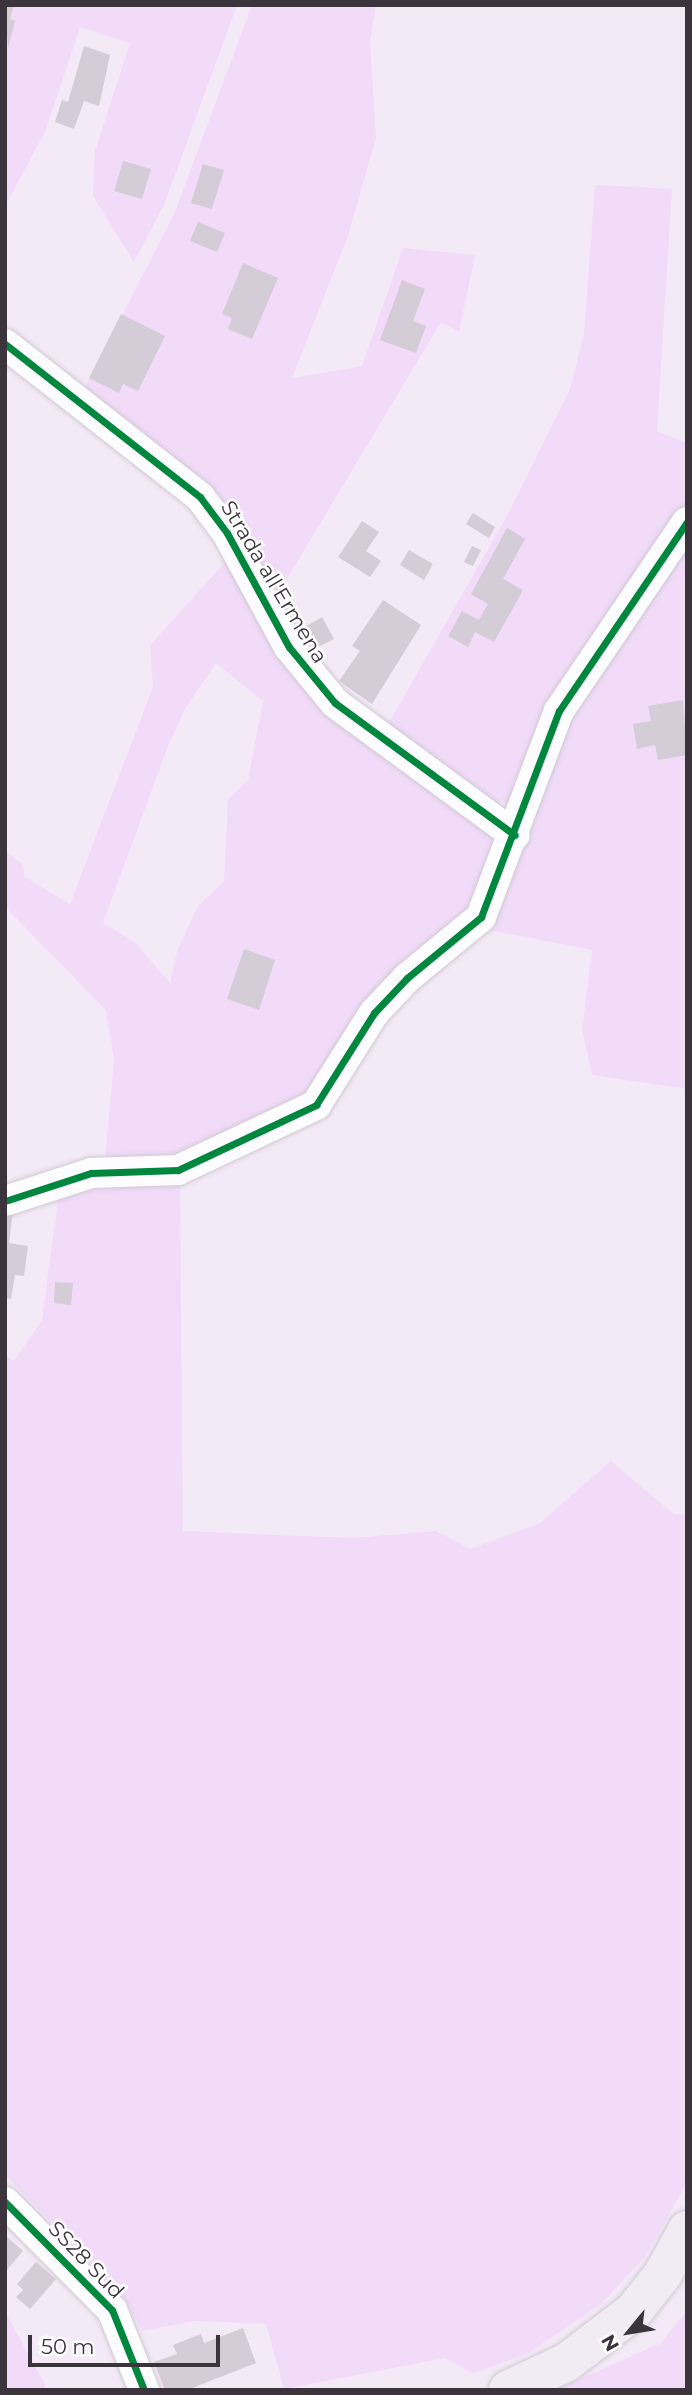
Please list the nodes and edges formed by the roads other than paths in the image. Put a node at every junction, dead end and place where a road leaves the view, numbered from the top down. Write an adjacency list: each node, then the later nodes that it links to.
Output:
1 (5, 344): 3 (street, Strada all'Ermena)
2 (687, 522): 3 (street)
3 (515, 835): 4 (street)
4 (5, 1201)
5 (5, 2202): 7 (street, SS28 Sud)
6 (687, 2230): 8 (main road)
7 (144, 2390)
8 (508, 2390)

